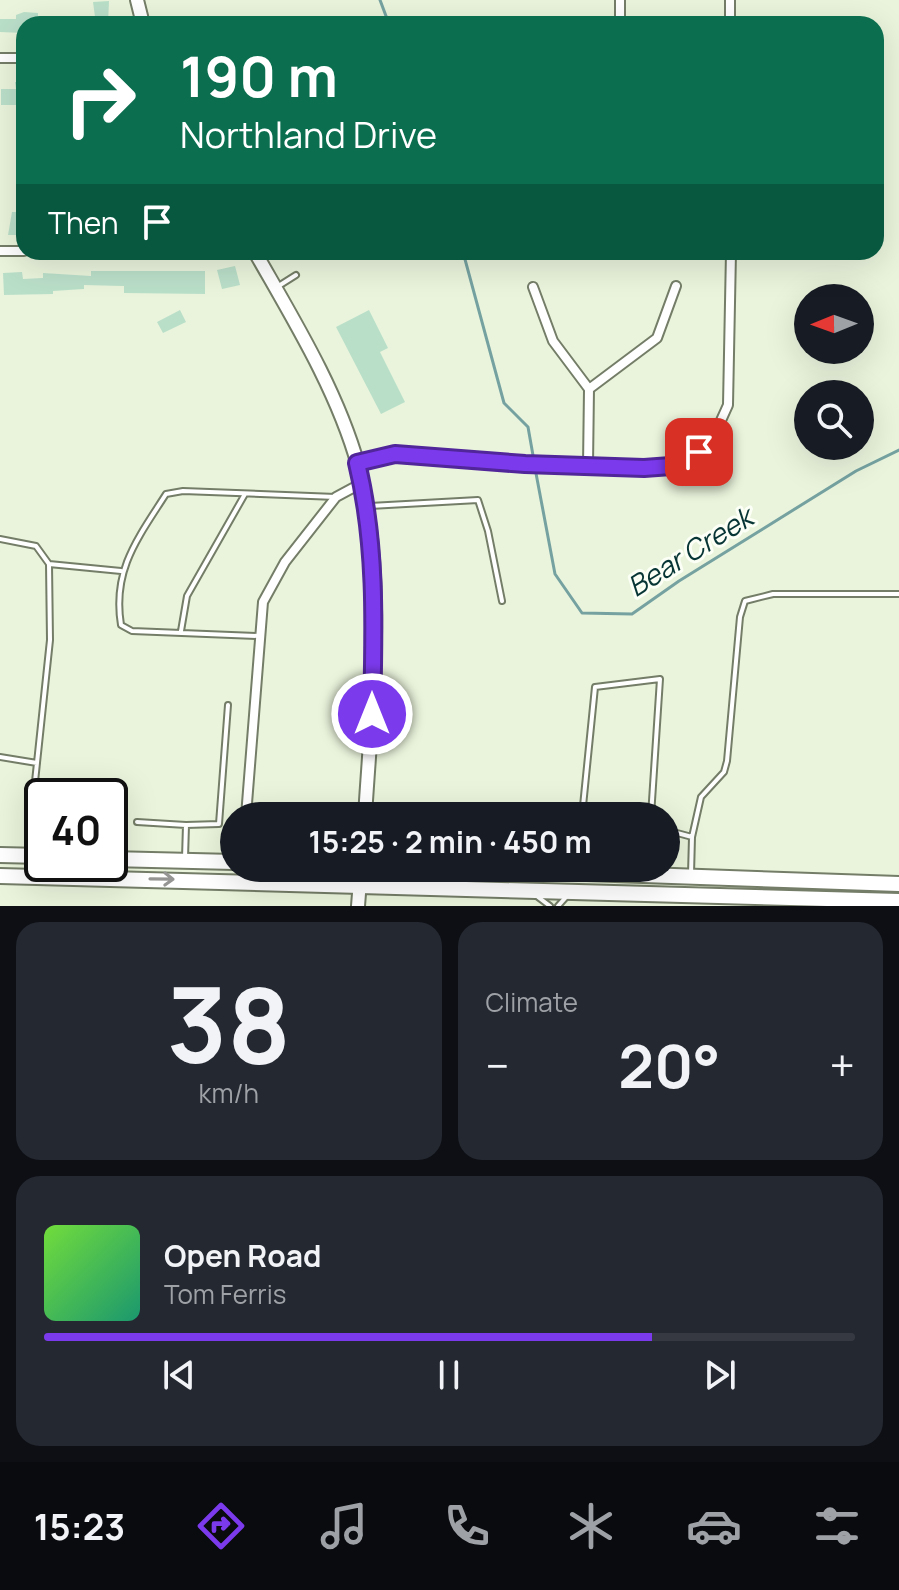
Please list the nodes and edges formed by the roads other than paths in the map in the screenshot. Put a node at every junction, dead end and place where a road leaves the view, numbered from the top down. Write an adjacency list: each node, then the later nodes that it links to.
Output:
1 (259, 260): 6 (street)
2 (731, 260): 9 (street)
3 (296, 275): 6 (lane)
4 (676, 286): 7 (street)
5 (533, 287): 7 (street)
6 (275, 289): 8 (street)
7 (589, 389): 9 (street)
8 (357, 463): 9 (street); 10 (street)
9 (588, 465)
10 (362, 483): 12 (street); 13 (street)
11 (245, 494): 12 (lane); 16 (lane); 19 (lane)
12 (336, 497): 20 (street)
13 (367, 507): 18 (lane); 26 (street)
14 (0, 539): 15 (lane)
15 (49, 564): 16 (lane); 23 (lane)
16 (121, 571): 19 (lane)
17 (899, 594): 32 (lane)
18 (502, 601)
19 (181, 631): 20 (lane)
20 (259, 636): 25 (street)
21 (228, 705): 30 (lane)
22 (0, 757): 23 (lane)
23 (37, 763): 24 (lane)
24 (35, 778)
25 (247, 802)
26 (366, 802)
27 (583, 802): 28 (lane)
28 (652, 802)
29 (137, 822): 30 (lane)
30 (186, 825): 36 (lane)
31 (680, 834): 32 (lane)
32 (692, 837): 40 (lane)
33 (0, 855): 34 (main road)
34 (24, 856)
35 (128, 859): 36 (main road)
36 (185, 861): 37 (main road)
37 (220, 862)
38 (0, 876): 42 (main road, one-way to 42)
39 (680, 876): 40 (main road)
40 (687, 876): 41 (main road); 45 (main road)
41 (819, 881): 43 (main road); 47 (main road)
42 (360, 884): 44 (main road); 49 (street)
43 (899, 884)
44 (527, 889): 45 (main road); 50 (lane)
45 (549, 890): 46 (main road)
46 (572, 890): 47 (main road); 51 (lane)
47 (690, 894): 48 (main road)
48 (899, 901)
49 (358, 906)
50 (550, 906)
51 (558, 906)

